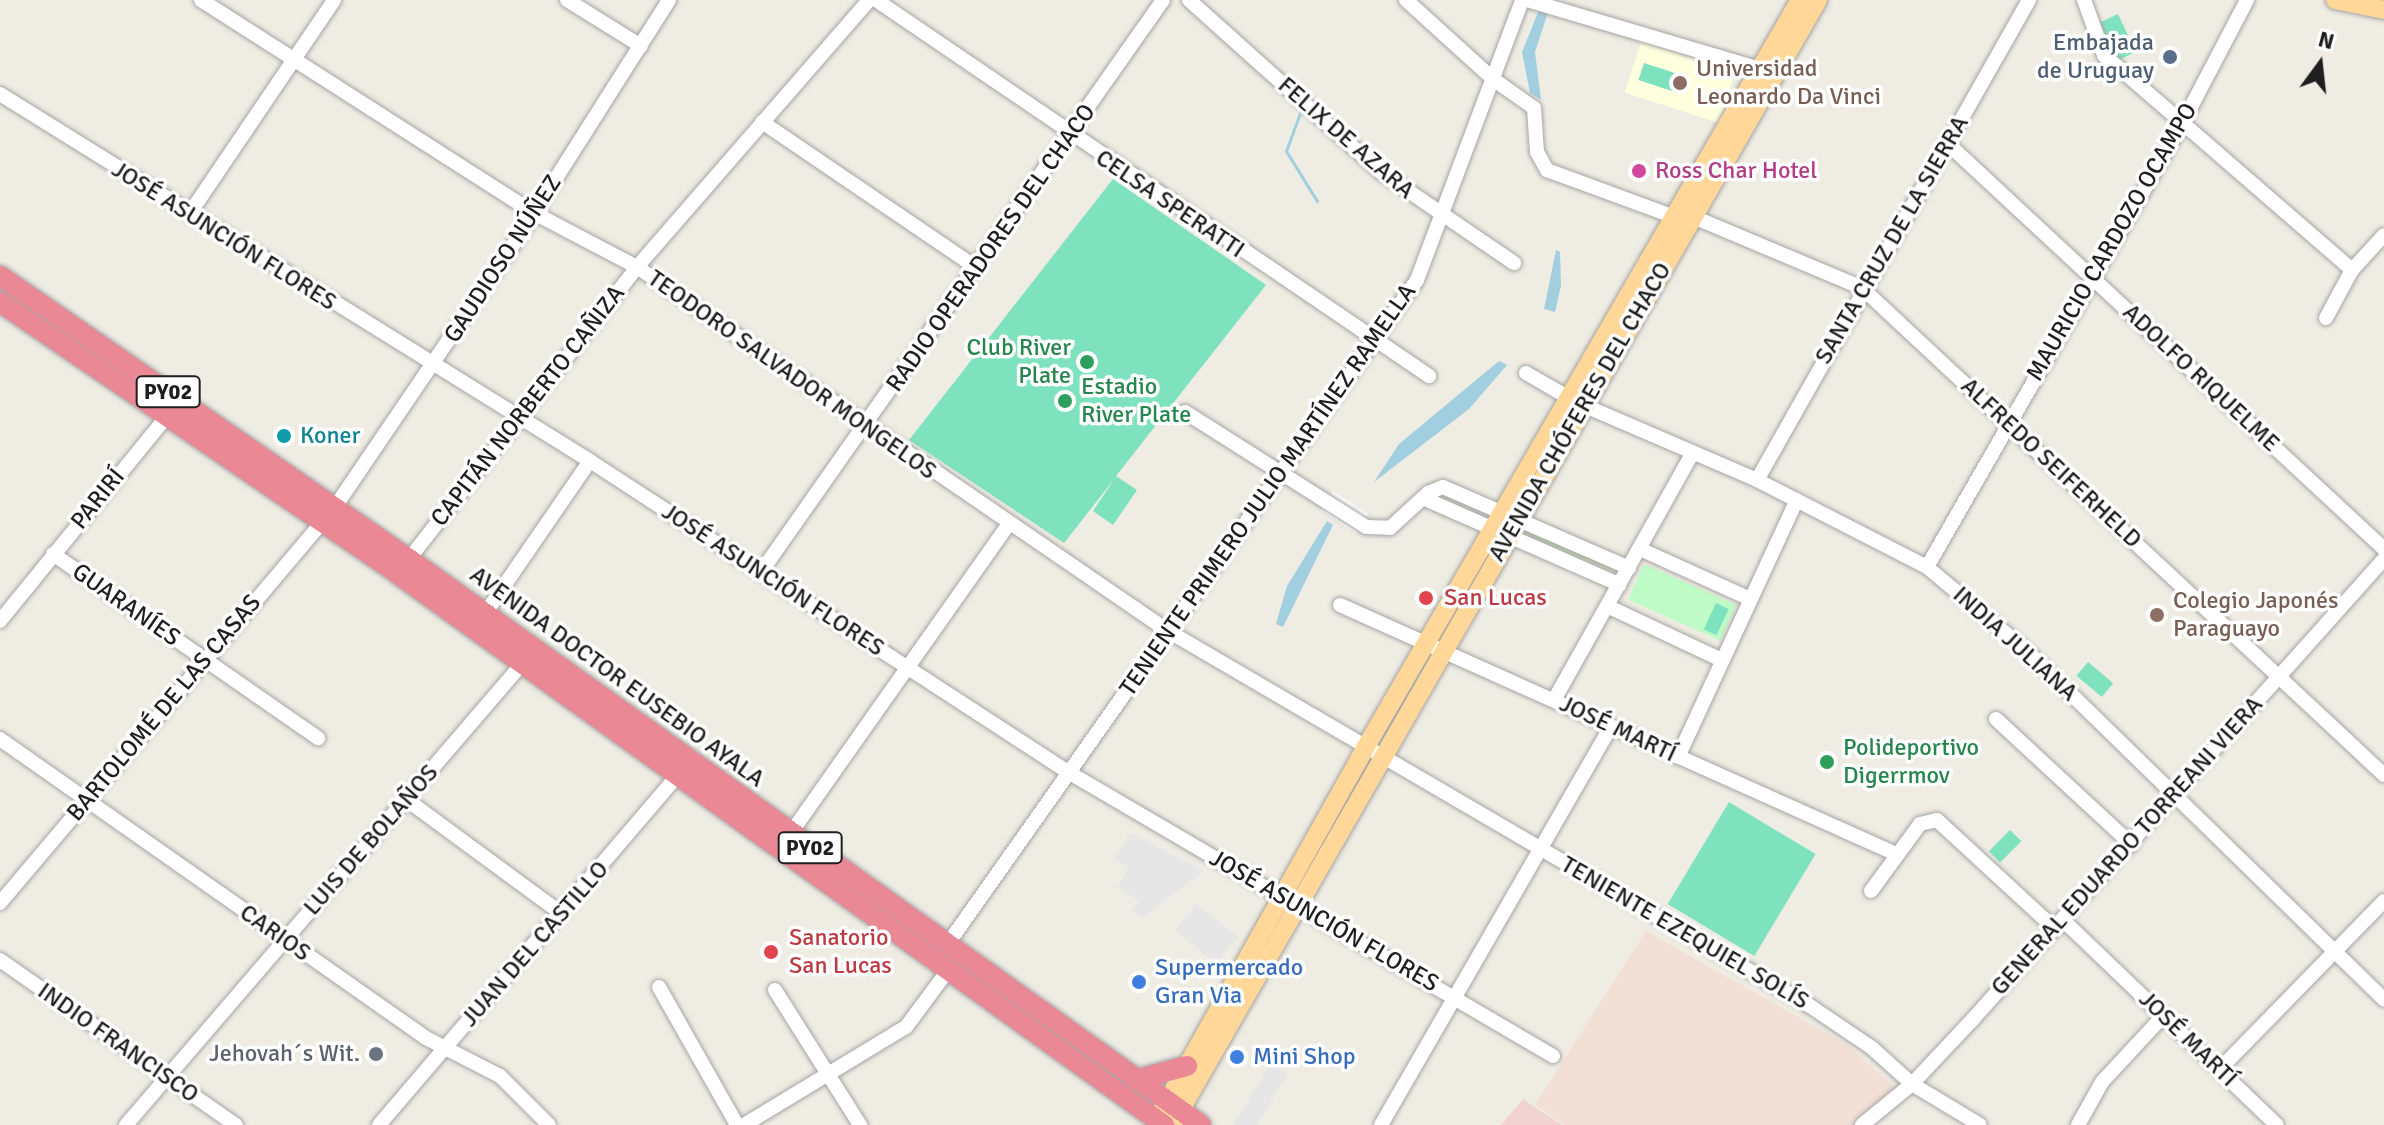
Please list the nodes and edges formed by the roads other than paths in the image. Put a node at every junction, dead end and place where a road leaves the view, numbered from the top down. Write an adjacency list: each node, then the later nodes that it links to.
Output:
1 (201, 0): 21 (street, TEODORO SALVADOR MONGELOS)
2 (334, 0): 21 (street)
3 (567, 0): 19 (street)
4 (669, 0): 19 (street, GAUDIOSO NÚÑEZ)
5 (869, 0): 25 (street, CAPITÁN NORBERTO CAÑIZA)
6 (876, 0): 27 (street, CELSA SPERATTI)
7 (1163, 0): 27 (street, RADIO OPERADORES DEL CHACO)
8 (1189, 0): 32 (street, FELIX DE AZARA)
9 (1406, 0): 23 (street)
10 (1800, 0): 22 (main road, AVENIDA CHÓFERES DEL CHACO)
11 (1811, 0): 20 (main road)
12 (1818, 0): 20 (main road, AVENIDA CHÓFERES DEL CHACO)
13 (2029, 0): 28 (street, SANTA CRUZ DE LA SIERRA)
14 (2084, 0): 26 (street)
15 (2247, 0): 26 (street, MAURICIO CARDOZO OCAMPO)
16 (2335, 0): 18 (main road)
17 (1529, 1): 22 (street); 23 (street, TENIENTE PRIMERO JULIO MARTÍNEZ RAMELLA)
18 (2384, 10)
19 (641, 46): 30 (street, GAUDIOSO NÚÑEZ)
20 (1789, 49): 22 (main road, AVENIDA CHÓFERES DEL CHACO)
21 (293, 60): 29 (street); 30 (street, TEODORO SALVADOR MONGELOS)
22 (1767, 72): 31 (main road, AVENIDA CHÓFERES DEL CHACO)
23 (1493, 79): 31 (street, ALFREDO SEIFERHELD); 32 (street, TENIENTE PRIMERO JULIO MARTÍNEZ RAMELLA)
24 (0, 94): 29 (street, JOSÉ ASUNCIÓN FLORES)
25 (762, 122): 35 (street, CAPITÁN NORBERTO CAÑIZA); 36 (street)
26 (2182, 124): 37 (street); 39 (street, MAURICIO CARDOZO OCAMPO)
27 (1071, 138): 36 (street, RADIO OPERADORES DEL CHACO); 43 (street, CELSA SPERATTI)
28 (1947, 143): 39 (street, ADOLFO RIQUELME); 40 (street, SANTA CRUZ DE LA SIERRA)
29 (190, 213): 44 (street, JOSÉ ASUNCIÓN FLORES)
30 (534, 213): 35 (street, TEODORO SALVADOR MONGELOS); 44 (street, GAUDIOSO NÚÑEZ)
31 (1683, 217): 40 (street, ALFREDO SEIFERHELD); 47 (main road, AVENIDA CHÓFERES DEL CHACO)
32 (1441, 218): 34 (street, FELIX DE AZARA); 43 (street, TENIENTE PRIMERO JULIO MARTÍNEZ RAMELLA)
33 (2384, 235): 37 (street)
34 (1514, 263)
35 (637, 267): 50 (street, CAPITÁN NORBERTO CAÑIZA); 52 (street, TEODORO SALVADOR MONGELOS)
36 (975, 267): 52 (street, RADIO OPERADORES DEL CHACO)
37 (2352, 270): 42 (street)
38 (0, 276): 59 (highway, AVENIDA DOCTOR EUSEBIO AYALA / PY02)
39 (2093, 277): 51 (street, MAURICIO CARDOZO OCAMPO); 63 (street, ADOLFO RIQUELME)
40 (1862, 288): 51 (street, ALFREDO SEIFERHELD); 56 (street, SANTA CRUZ DE LA SIERRA)
41 (0, 302): 49 (highway, AVENIDA DOCTOR EUSEBIO AYALA / PY02)
42 (2326, 318)
43 (1371, 339): 46 (street, CELSA SPERATTI); 55 (street, TENIENTE PRIMERO JULIO MARTÍNEZ RAMELLA)
44 (433, 367): 50 (street, JOSÉ ASUNCIÓN FLORES); 59 (street, GAUDIOSO NÚÑEZ)
45 (1526, 373): 47 (street)
46 (1429, 376)
47 (1577, 402): 53 (street, INDIA JULIANA); 61 (main road, AVENIDA CHÓFERES DEL CHACO)
48 (1185, 412): 55 (street)
49 (168, 415): 59 (highway, AVENIDA DOCTOR EUSEBIO AYALA / PY02); 64 (street, PARIRÍ)
50 (517, 417): 54 (street, JOSÉ ASUNCIÓN FLORES); 65 (street, CAPITÁN NORBERTO CAÑIZA)
51 (2008, 423): 67 (street, MAURICIO CARDOZO OCAMPO); 82 (street, ALFREDO SEIFERHELD)
52 (864, 426): 60 (street, TEODORO SALVADOR MONGELOS); 69 (street, RADIO OPERADORES DEL CHACO)
53 (1693, 452): 56 (street, INDIA JULIANA); 62 (street)
54 (590, 461): 69 (street, JOSÉ ASUNCIÓN FLORES); 74 (street)
55 (1277, 473): 57 (street); 76 (street, TENIENTE PRIMERO JULIO MARTÍNEZ RAMELLA)
56 (1757, 480): 58 (street, INDIA JULIANA)
57 (1423, 498): 61 (street); 61 (street)
58 (1797, 500): 67 (street, INDIA JULIANA); 71 (street)
59 (329, 514): 65 (highway, AVENIDA DOCTOR EUSEBIO AYALA / PY02); 78 (street, BARTOLOMÉ DE LAS CASAS); 80 (highway, AVENIDA DOCTOR EUSEBIO AYALA / PY02)
60 (1009, 524): 76 (street, TEODORO SALVADOR MONGELOS); 81 (street)
61 (1508, 526): 68 (street); 70 (street); 77 (main road, AVENIDA CHÓFERES DEL CHACO)
62 (1640, 549): 68 (street); 71 (street)
63 (2384, 549)
64 (53, 554): 75 (street, PARIRÍ); 78 (street, GUARANÍES)
65 (409, 559): 74 (highway, AVENIDA DOCTOR EUSEBIO AYALA / PY02)
66 (2384, 559): 82 (street, GENERAL EDUARDO TORREANI VIERA)
67 (1927, 567): 93 (street, INDIA JULIANA)
68 (1629, 568): 70 (street)
69 (761, 572): 81 (street, JOSÉ ASUNCIÓN FLORES)
70 (1620, 585): 73 (street)
71 (1748, 598): 79 (street)
72 (1340, 605): 77 (street, JOSÉ MARTÍ)
73 (1607, 606): 79 (street); 83 (street)
74 (484, 615): 90 (highway, AVENIDA DOCTOR EUSEBIO AYALA / PY02)
75 (0, 621)
76 (1168, 631): 88 (street, TEODORO SALVADOR MONGELOS); 91 (street, TENIENTE PRIMERO JULIO MARTÍNEZ RAMELLA)
77 (1435, 649): 83 (street, JOSÉ MARTÍ); 88 (main road, AVENIDA CHÓFERES DEL CHACO)
78 (204, 660): 86 (street, GUARANÍES); 94 (street, BARTOLOMÉ DE LAS CASAS)
79 (1722, 660): 89 (street)
80 (522, 664): 90 (highway, AVENIDA DOCTOR EUSEBIO AYALA / PY02); 95 (street, LUIS DE BOLAÑOS)
81 (908, 668): 91 (street, JOSÉ ASUNCIÓN FLORES); 96 (street)
82 (2278, 677): 92 (street, ALFREDO SEIFERHELD); 93 (street, GENERAL EDUARDO TORREANI VIERA)
83 (1554, 700): 85 (street, JOSÉ MARTÍ)
84 (1996, 719): 97 (street)
85 (1610, 728): 89 (street, JOSÉ MARTÍ); 98 (street)
86 (318, 738)
87 (0, 739): 94 (street, CARIOS)
88 (1372, 754): 98 (street, TENIENTE EZEQUIEL SOLÍS); 102 (main road, AVENIDA CHÓFERES DEL CHACO)
89 (1678, 757): 99 (street, JOSÉ MARTÍ)
90 (683, 768): 96 (highway, AVENIDA DOCTOR EUSEBIO AYALA / PY02); 104 (street, JUAN DEL CASTILLO)
91 (1068, 772): 102 (street, JOSÉ ASUNCIÓN FLORES); 107 (street, TENIENTE PRIMERO JULIO MARTÍNEZ RAMELLA)
92 (2384, 775)
93 (2176, 794): 97 (street, GENERAL EDUARDO TORREANI VIERA); 108 (street, INDIA JULIANA)
94 (87, 799): 103 (street, BARTOLOMÉ DE LAS CASAS); 106 (street, CARIOS)
95 (407, 800): 104 (street); 106 (street, LUIS DE BOLAÑOS)
96 (785, 842): 107 (highway, AVENIDA DOCTOR EUSEBIO AYALA / PY02); 110 (highway, AVENIDA DOCTOR EUSEBIO AYALA / PY02)
97 (2132, 845): 105 (street, GENERAL EDUARDO TORREANI VIERA)
98 (1540, 848): 113 (street); 123 (street, TENIENTE EZEQUIEL SOLÍS)
99 (1896, 854): 100 (street, JOSÉ MARTÍ); 105 (street, JOSÉ MARTÍ)
100 (1871, 891)
101 (2384, 901): 108 (street)
102 (1288, 902): 113 (street, JOSÉ ASUNCIÓN FLORES); 118 (main road, AVENIDA CHÓFERES DEL CHACO); 124 (main road, AVENIDA CHÓFERES DEL CHACO)
103 (0, 903)
104 (561, 913): 116 (street, JUAN DEL CASTILLO)
105 (2059, 925): 115 (street, JOSÉ MARTÍ); 123 (street, GENERAL EDUARDO TORREANI VIERA)
106 (284, 940): 116 (street, CARIOS); 121 (street, LUIS DE BOLAÑOS)
107 (947, 945): 122 (highway, AVENIDA DOCTOR EUSEBIO AYALA / PY02)
108 (2334, 952): 114 (street, INDIA JULIANA); 119 (street)
109 (0, 960): 121 (street, INDIO FRANCISCO)
110 (949, 969): 120 (street); 124 (highway, AVENIDA DOCTOR EUSEBIO AYALA / PY02)
111 (659, 987): 129 (street)
112 (775, 990): 120 (street)
113 (1456, 998): 117 (street, JOSÉ ASUNCIÓN FLORES); 133 (street)
114 (2384, 1000)
115 (2164, 1015): 119 (street, JOSÉ MARTÍ); 136 (street)
116 (445, 1049): 127 (street, JUAN DEL CASTILLO); 128 (street, CARIOS)
117 (1553, 1056)
118 (1187, 1066): 122 (highway); 124 (main road, AVENIDA CHÓFERES DEL CHACO)
119 (2219, 1070): 137 (street, JOSÉ MARTÍ)
120 (828, 1074): 130 (street); 131 (street)
121 (168, 1077): 125 (street, LUIS DE BOLAÑOS); 126 (street, INDIO FRANCISCO)
122 (1136, 1080): 124 (highway, AVENIDA DOCTOR EUSEBIO AYALA / PY02)
123 (1912, 1084): 134 (street, GENERAL EDUARDO TORREANI VIERA); 135 (street, TENIENTE EZEQUIEL SOLÍS)
124 (1167, 1116): 132 (highway, AVENIDA DOCTOR EUSEBIO AYALA / PY02)
125 (126, 1125)
126 (236, 1125)
127 (379, 1125)
128 (549, 1125)
129 (737, 1125)
130 (744, 1125)
131 (860, 1125)
132 (1201, 1125)
133 (1381, 1125)
134 (1862, 1125)
135 (1980, 1125)
136 (2078, 1125)
137 (2277, 1125)

